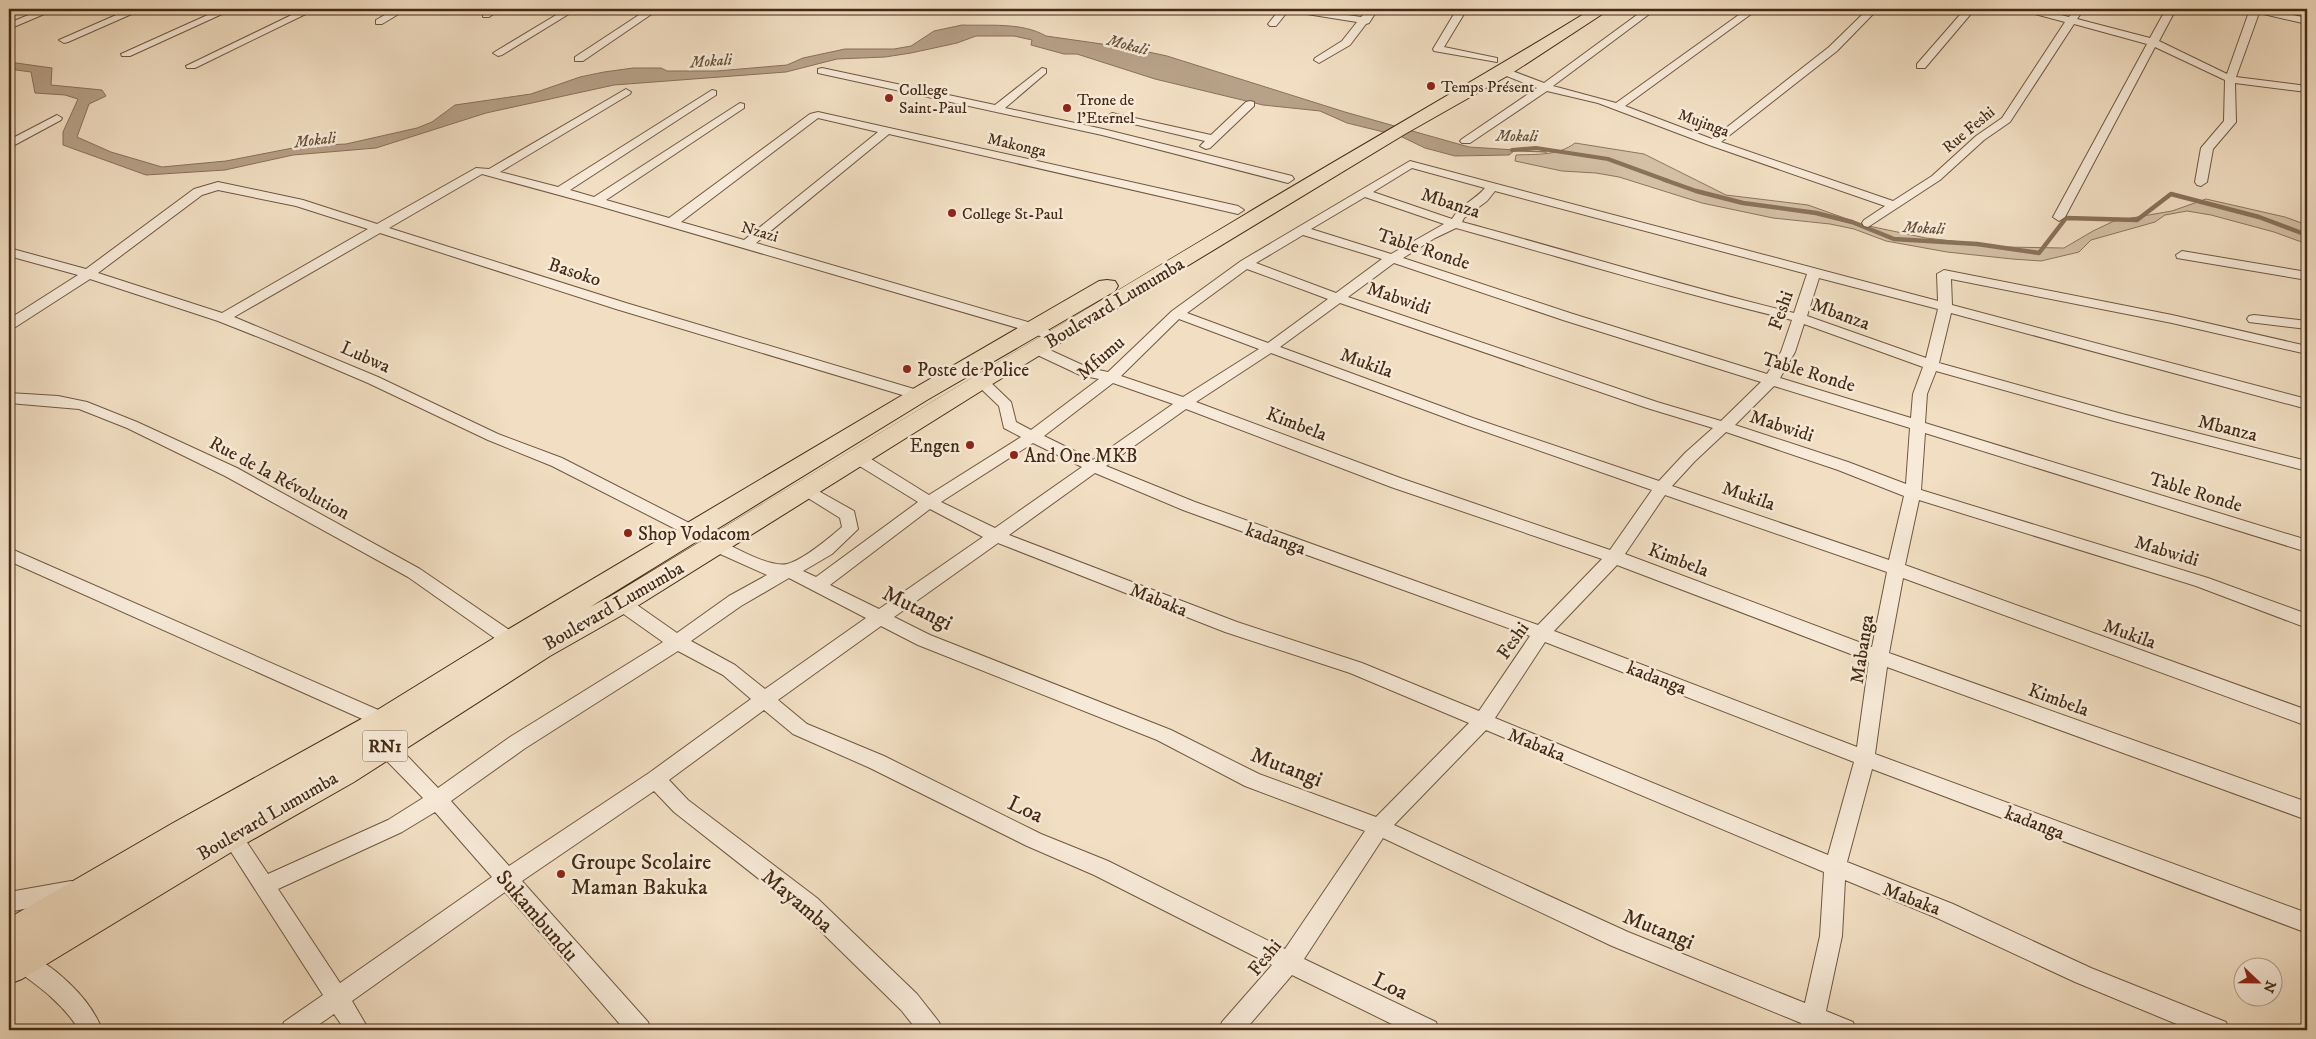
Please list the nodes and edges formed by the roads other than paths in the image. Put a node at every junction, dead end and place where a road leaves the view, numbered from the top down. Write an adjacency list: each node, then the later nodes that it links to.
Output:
1 (51, 9): 29 (street)
2 (138, 9): 30 (street)
3 (228, 9): 33 (street)
4 (311, 9): 37 (street)
5 (402, 9): 27 (street)
6 (496, 9): 23 (street)
7 (572, 9): 32 (street)
8 (654, 9): 34 (street)
9 (1285, 9): 28 (street)
10 (1292, 9): 25 (street)
11 (1373, 9): 25 (street)
12 (1462, 9): 36 (street, Mujinga)
13 (1580, 9): 36 (highway, Boulevard Lumumba / RN1)
14 (1602, 9): 36 (highway, Boulevard Lumumba / RN1)
15 (1651, 9): 42 (street)
16 (1750, 9): 48 (street)
17 (1873, 9): 56 (street)
18 (1970, 9): 38 (street)
19 (2027, 9): 24 (street)
20 (2079, 9): 24 (street, Rue Feshi)
21 (2171, 9): 31 (street)
22 (2256, 9): 26 (street); 41 (street)
23 (486, 15)
24 (2071, 20): 31 (street); 66 (street, Rue Feshi)
25 (1366, 21): 35 (street)
26 (2307, 21)
27 (379, 22)
28 (1273, 24)
29 (9, 26)
30 (64, 40)
31 (2152, 42): 41 (street); 68 (street)
32 (498, 53)
33 (126, 54)
34 (579, 59)
35 (1319, 60)
36 (1498, 65): 42 (street, Mujinga); 52 (highway, Boulevard Lumumba / RN1)
37 (191, 66)
38 (1921, 66)
39 (822, 71): 49 (street)
40 (1042, 71): 49 (street)
41 (2230, 79): 43 (street); 61 (street)
42 (1546, 87): 48 (street, Mujinga); 55 (street)
43 (2307, 89)
44 (626, 92): 59 (street)
45 (712, 93): 63 (street)
46 (1250, 104): 54 (street)
47 (740, 106): 65 (street)
48 (1617, 107): 56 (street, Mujinga)
49 (997, 109): 58 (street)
50 (1112, 116): 54 (street)
51 (57, 118): 57 (street)
52 (1381, 129): 60 (highway, Boulevard Lumumba / RN1); 90 (highway, Boulevard Lumumba / RN1)
53 (886, 130): 67 (street, Makonga); 69 (street, Makonga); 74 (street)
54 (1213, 139): 58 (street)
55 (1466, 141)
56 (1712, 143): 66 (street, Mujinga)
57 (9, 144)
58 (1196, 156): 60 (street)
59 (490, 173): 63 (street, Nzazi); 72 (street, Nzazi)
60 (1288, 180): 67 (highway, Boulevard Lumumba / RN1)
61 (2201, 182)
62 (1492, 187): 64 (street, Mfumu); 71 (street); 79 (street)
63 (559, 192): 65 (street, Nzazi)
64 (1363, 192): 71 (street, Mbanza); 73 (street, Mfumu)
65 (596, 201): 69 (street, Nzazi)
66 (1894, 205): 70 (street, Rue Feshi)
67 (1226, 208): 90 (highway, Boulevard Lumumba / RN1)
68 (2059, 217)
69 (671, 223): 74 (street, Nzazi)
70 (1868, 223)
71 (1454, 224): 77 (street); 86 (street, Mbanza)
72 (378, 229): 80 (street, Basoko); 85 (street); 97 (street, Basoko)
73 (1300, 230): 77 (street, Table Ronde); 78 (street, Mfumu)
74 (747, 244): 90 (street, Nzazi)
75 (9, 252): 80 (street, Lubwa)
76 (2182, 255): 81 (street)
77 (1392, 258): 82 (street); 95 (street, Table Ronde)
78 (1246, 264): 82 (street, Mabwidi); 84 (street, Mfumu)
79 (1815, 271): 83 (street); 86 (street, Feshi)
80 (88, 274): 85 (street, Lubwa); 88 (street)
81 (2307, 276)
82 (1340, 298): 91 (street); 102 (street, Mabwidi)
83 (1945, 308): 92 (street, Mabanga); 93 (street, Mabanga); 100 (street)
84 (1177, 314): 91 (street, Mukila); 94 (street, Mfumu)
85 (223, 318): 112 (street, Lubwa)
86 (1800, 318): 93 (street, Mbanza); 95 (street, Feshi)
87 (2254, 319): 89 (street)
88 (9, 325)
89 (2307, 325)
90 (1041, 339): 94 (street, Kimbela); 96 (highway, Boulevard Lumumba / RN1); 97 (highway, Boulevard Lumumba / RN1)
91 (1270, 348): 99 (street); 108 (street, Mukila)
92 (2307, 350)
93 (1931, 365): 101 (street, Mabanga); 105 (street, Mbanza)
94 (1111, 377): 99 (street, Kimbela); 103 (street, Mfumu)
95 (1771, 380): 101 (street, Table Ronde); 102 (street, Feshi)
96 (981, 381): 103 (street, kadanga); 104 (highway, Boulevard Lumumba / RN1)
97 (919, 396): 107 (highway, Boulevard Lumumba / RN1)
98 (9, 398): 123 (street, Rue de la Révolution)
99 (1184, 403): 106 (street); 115 (street, Kimbela)
100 (2307, 404)
101 (1918, 425): 109 (street, Mabanga); 113 (street, Table Ronde)
102 (1722, 426): 108 (street, Feshi); 109 (street, Mabwidi)
103 (1032, 437): 106 (street, kadanga); 110 (street, Mfumu)
104 (858, 458): 107 (highway, Boulevard Lumumba / RN1); 110 (street, Mabaka)
105 (2307, 466)
106 (1095, 467): 111 (street); 122 (street, kadanga)
107 (805, 481): 112 (highway, Boulevard Lumumba / RN1); 117 (street)
108 (1663, 486): 115 (street, Feshi); 116 (street, Mukila)
109 (1913, 493): 116 (street, Mabanga); 121 (street, Mabwidi)
110 (930, 502): 111 (street, Mabaka); 118 (street, Mfumu)
111 (996, 536): 120 (street); 128 (street, Mabaka)
112 (704, 538): 117 (street, Mutangi); 119 (highway, Boulevard Lumumba / RN1); 123 (highway, Boulevard Lumumba / RN1)
113 (2307, 546)
114 (9, 554): 129 (street)
115 (1614, 557): 122 (street, Feshi); 125 (street, Kimbela)
116 (1897, 569): 125 (street, Mabanga); 127 (street, Mukila)
117 (789, 571): 118 (street, Mutangi); 124 (street)
118 (819, 584): 120 (street, Mutangi)
119 (621, 603): 124 (street, Loa); 129 (highway, Boulevard Lumumba / RN1)
120 (882, 616): 126 (street); 134 (street, Mutangi)
121 (2307, 621)
122 (1542, 633): 128 (street, Feshi); 130 (street, kadanga)
123 (512, 641): 129 (highway, Boulevard Lumumba / RN1)
124 (677, 642): 126 (street, Loa); 132 (street)
125 (1879, 657): 130 (street, Mabanga); 133 (street, Kimbela)
126 (765, 699): 131 (street); 143 (street, Loa)
127 (2307, 718)
128 (1482, 722): 134 (street, Feshi); 136 (street, Mabaka)
129 (385, 733): 132 (street, Sukambundu); 135 (highway, Boulevard Lumumba / RN1); 139 (highway, Boulevard Lumumba / RN1)
130 (1866, 758): 136 (street, Mabanga); 141 (street, kadanga)
131 (656, 779): 137 (street); 150 (street, Mayamba)
132 (437, 800): 137 (street, Sukambundu); 138 (street)
133 (2307, 811)
134 (1379, 827): 143 (street, Feshi); 145 (street, Mutangi)
135 (231, 835): 138 (street); 142 (highway, Boulevard Lumumba / RN1)
136 (1835, 867): 145 (street, Mabanga); 154 (street, Mabaka)
137 (507, 879): 144 (street); 149 (street, Sukambundu)
138 (264, 886): 144 (street)
139 (91, 888): 140 (street); 142 (highway, Boulevard Lumumba / RN1)
140 (9, 902)
141 (2307, 923)
142 (12, 954): 146 (street)
143 (1290, 962): 151 (street, Feshi); 152 (street, Loa)
144 (337, 998): 147 (street); 148 (street)
145 (1813, 1023): 153 (street, Mutangi)
146 (91, 1030)
147 (292, 1030)
148 (358, 1030)
149 (640, 1030)
150 (931, 1030)
151 (1230, 1030)
152 (1428, 1030)
153 (1845, 1030)
154 (2218, 1030)

